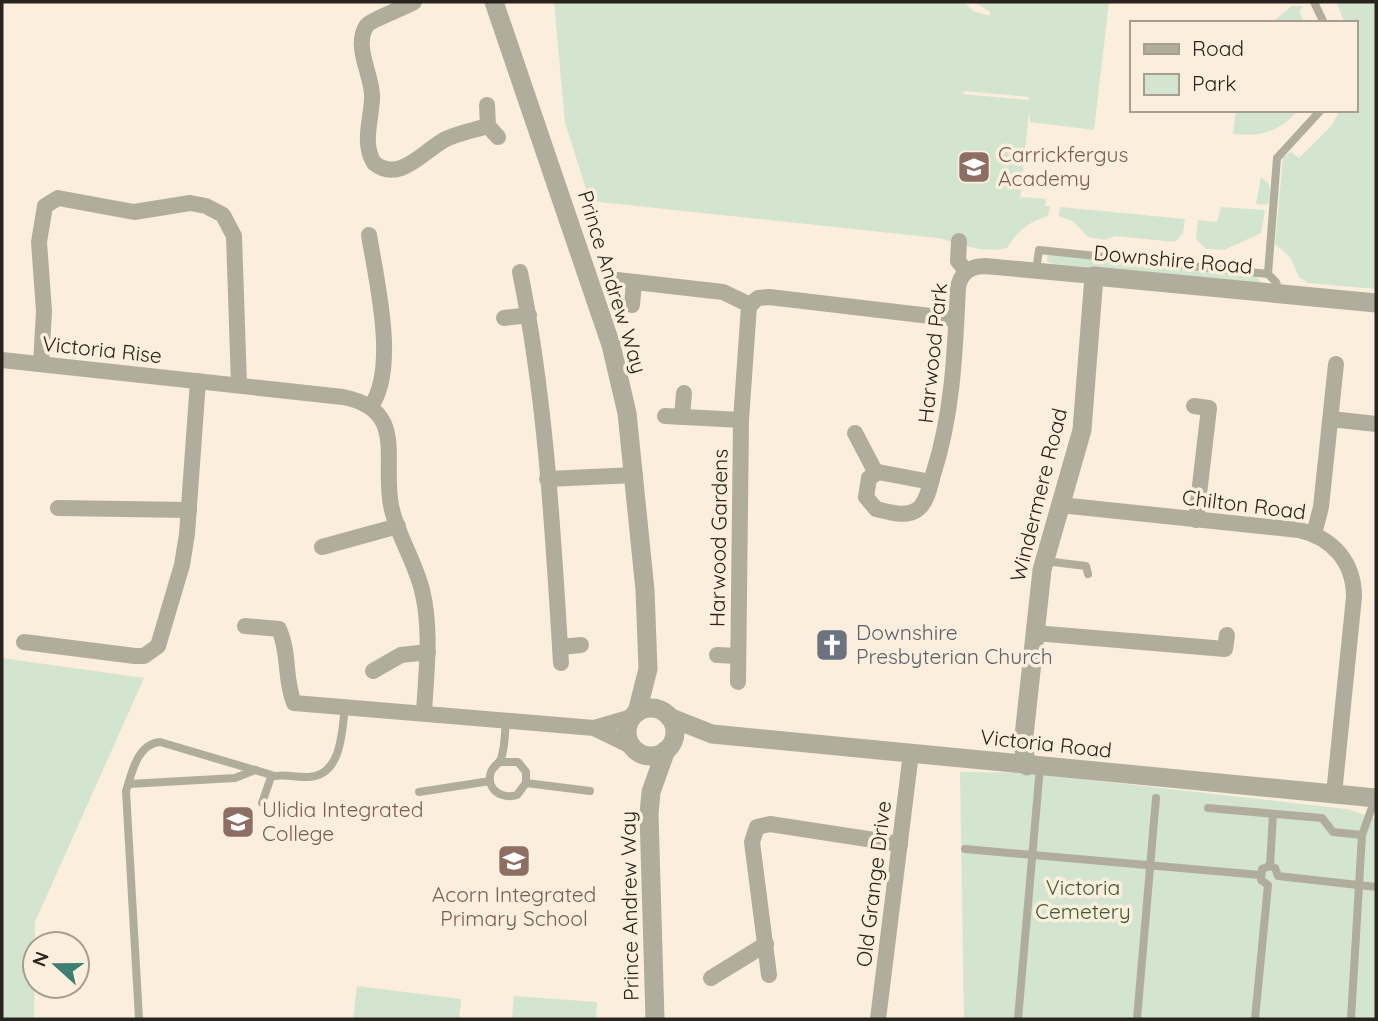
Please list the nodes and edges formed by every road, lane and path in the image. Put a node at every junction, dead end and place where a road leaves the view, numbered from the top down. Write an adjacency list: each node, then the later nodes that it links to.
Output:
1 (414, 2): 5 (street)
2 (494, 2): 38 (street, Prince Andrew Way)
3 (1314, 2): 4 (lane)
4 (1323, 21)
5 (487, 105)
6 (1319, 112): 12 (lane)
7 (369, 235): 29 (street)
8 (959, 241): 9 (street)
9 (966, 271): 10 (street, Downshire Road); 22 (street, Harwood Park)
10 (1036, 271): 12 (lane); 13 (street, Downshire Road)
11 (520, 272): 20 (street)
12 (1268, 274): 16 (lane)
13 (1094, 276): 16 (street, Downshire Road); 41 (street, Windermere Road)
14 (617, 280): 15 (street)
15 (634, 282): 18 (street); 19 (street)
16 (1280, 293): 17 (street, Downshire Road)
17 (1376, 303)
18 (750, 304): 22 (street); 34 (street, Harwood Gardens)
19 (632, 306)
20 (528, 315): 21 (street); 39 (street)
21 (504, 318)
22 (956, 319): 40 (street, Harwood Park)
23 (2, 360): 24 (street, Victoria Rise)
24 (41, 364): 26 (street, Victoria Rise); 27 (street)
25 (1336, 364): 33 (street)
26 (198, 381): 27 (street, Victoria Rise); 43 (street)
27 (239, 386): 29 (street, Victoria Rise)
28 (684, 393): 32 (street)
29 (372, 406): 45 (street)
30 (1209, 407): 44 (street)
31 (665, 416): 32 (street, Harwood Gardens)
32 (682, 417): 34 (street, Harwood Gardens)
33 (1331, 419): 35 (street); 46 (street)
34 (741, 420): 57 (street, Harwood Gardens)
35 (1376, 424)
36 (855, 433): 37 (street)
37 (876, 473): 40 (street); 40 (street, Harwood Park)
38 (635, 475): 39 (street); 58 (street, Prince Andrew Way)
39 (547, 479): 53 (street)
40 (931, 482)
41 (1060, 505): 44 (street, Chilton Road); 48 (street, Windermere Road)
42 (58, 508): 43 (street)
43 (189, 510): 52 (street)
44 (1196, 520): 46 (street, Chilton Road)
45 (398, 526): 47 (street); 55 (street)
46 (1314, 534): 81 (street, Chilton Road)
47 (322, 547)
48 (1044, 561): 49 (lane); 51 (street, Windermere Road)
49 (1088, 574)
50 (246, 626): 61 (street)
51 (1035, 633): 54 (street); 72 (street, Windermere Road)
52 (24, 642)
53 (581, 645)
54 (1225, 649)
55 (428, 652): 59 (street); 62 (street)
56 (717, 655): 57 (street, Harwood Gardens)
57 (738, 656): 60 (street, Harwood Gardens)
58 (648, 669): 63 (street, Prince Andrew Way); 64 (street, Prince Andrew Way)
59 (373, 671)
60 (738, 682)
61 (345, 706): 62 (street); 74 (lane)
62 (424, 713): 65 (street)
63 (667, 714): 64 (street); 67 (street, Victoria Road); 68 (street)
64 (634, 715): 66 (street); 69 (street)
65 (506, 720): 66 (street); 71 (lane)
66 (594, 728): 69 (street)
67 (712, 734): 68 (street, Victoria Road); 70 (street, Victoria Road)
68 (669, 747): 69 (street); 80 (street, Prince Andrew Way)
69 (634, 749): 80 (street, Prince Andrew Way)
70 (911, 753): 72 (street, Victoria Road); 88 (street, Old Grange Drive)
71 (500, 762): 75 (lane); 77 (lane)
72 (1034, 767): 81 (street, Victoria Road); 90 (lane)
73 (255, 770): 74 (lane); 76 (lane); 76 (lane)
74 (275, 776): 84 (lane)
75 (490, 782): 77 (lane); 79 (lane)
76 (129, 783): 101 (lane)
77 (526, 783): 78 (lane)
78 (590, 791)
79 (419, 792)
80 (651, 792): 102 (street, Prince Andrew Way)
81 (1334, 794): 83 (street, Victoria Road)
82 (1156, 798): 91 (lane)
83 (1376, 798): 87 (lane)
84 (262, 803)
85 (1208, 808): 86 (lane)
86 (1273, 814): 87 (lane); 92 (lane)
87 (1362, 835): 96 (lane)
88 (900, 844): 98 (street); 103 (street, Old Grange Drive)
89 (965, 849): 90 (lane)
90 (1032, 856): 91 (lane); 104 (lane)
91 (1152, 865): 93 (lane); 105 (lane)
92 (1270, 866): 93 (lane); 94 (lane)
93 (1260, 874): 95 (lane)
94 (1278, 876): 95 (lane); 96 (lane)
95 (1268, 885): 106 (lane)
96 (1359, 885): 97 (lane); 107 (lane)
97 (1376, 887)
98 (766, 944): 99 (street); 100 (street)
99 (769, 975)
100 (711, 978)
101 (139, 1019)
102 (655, 1019)
103 (878, 1019)
104 (1018, 1019)
105 (1137, 1019)
106 (1255, 1019)
107 (1351, 1019)

